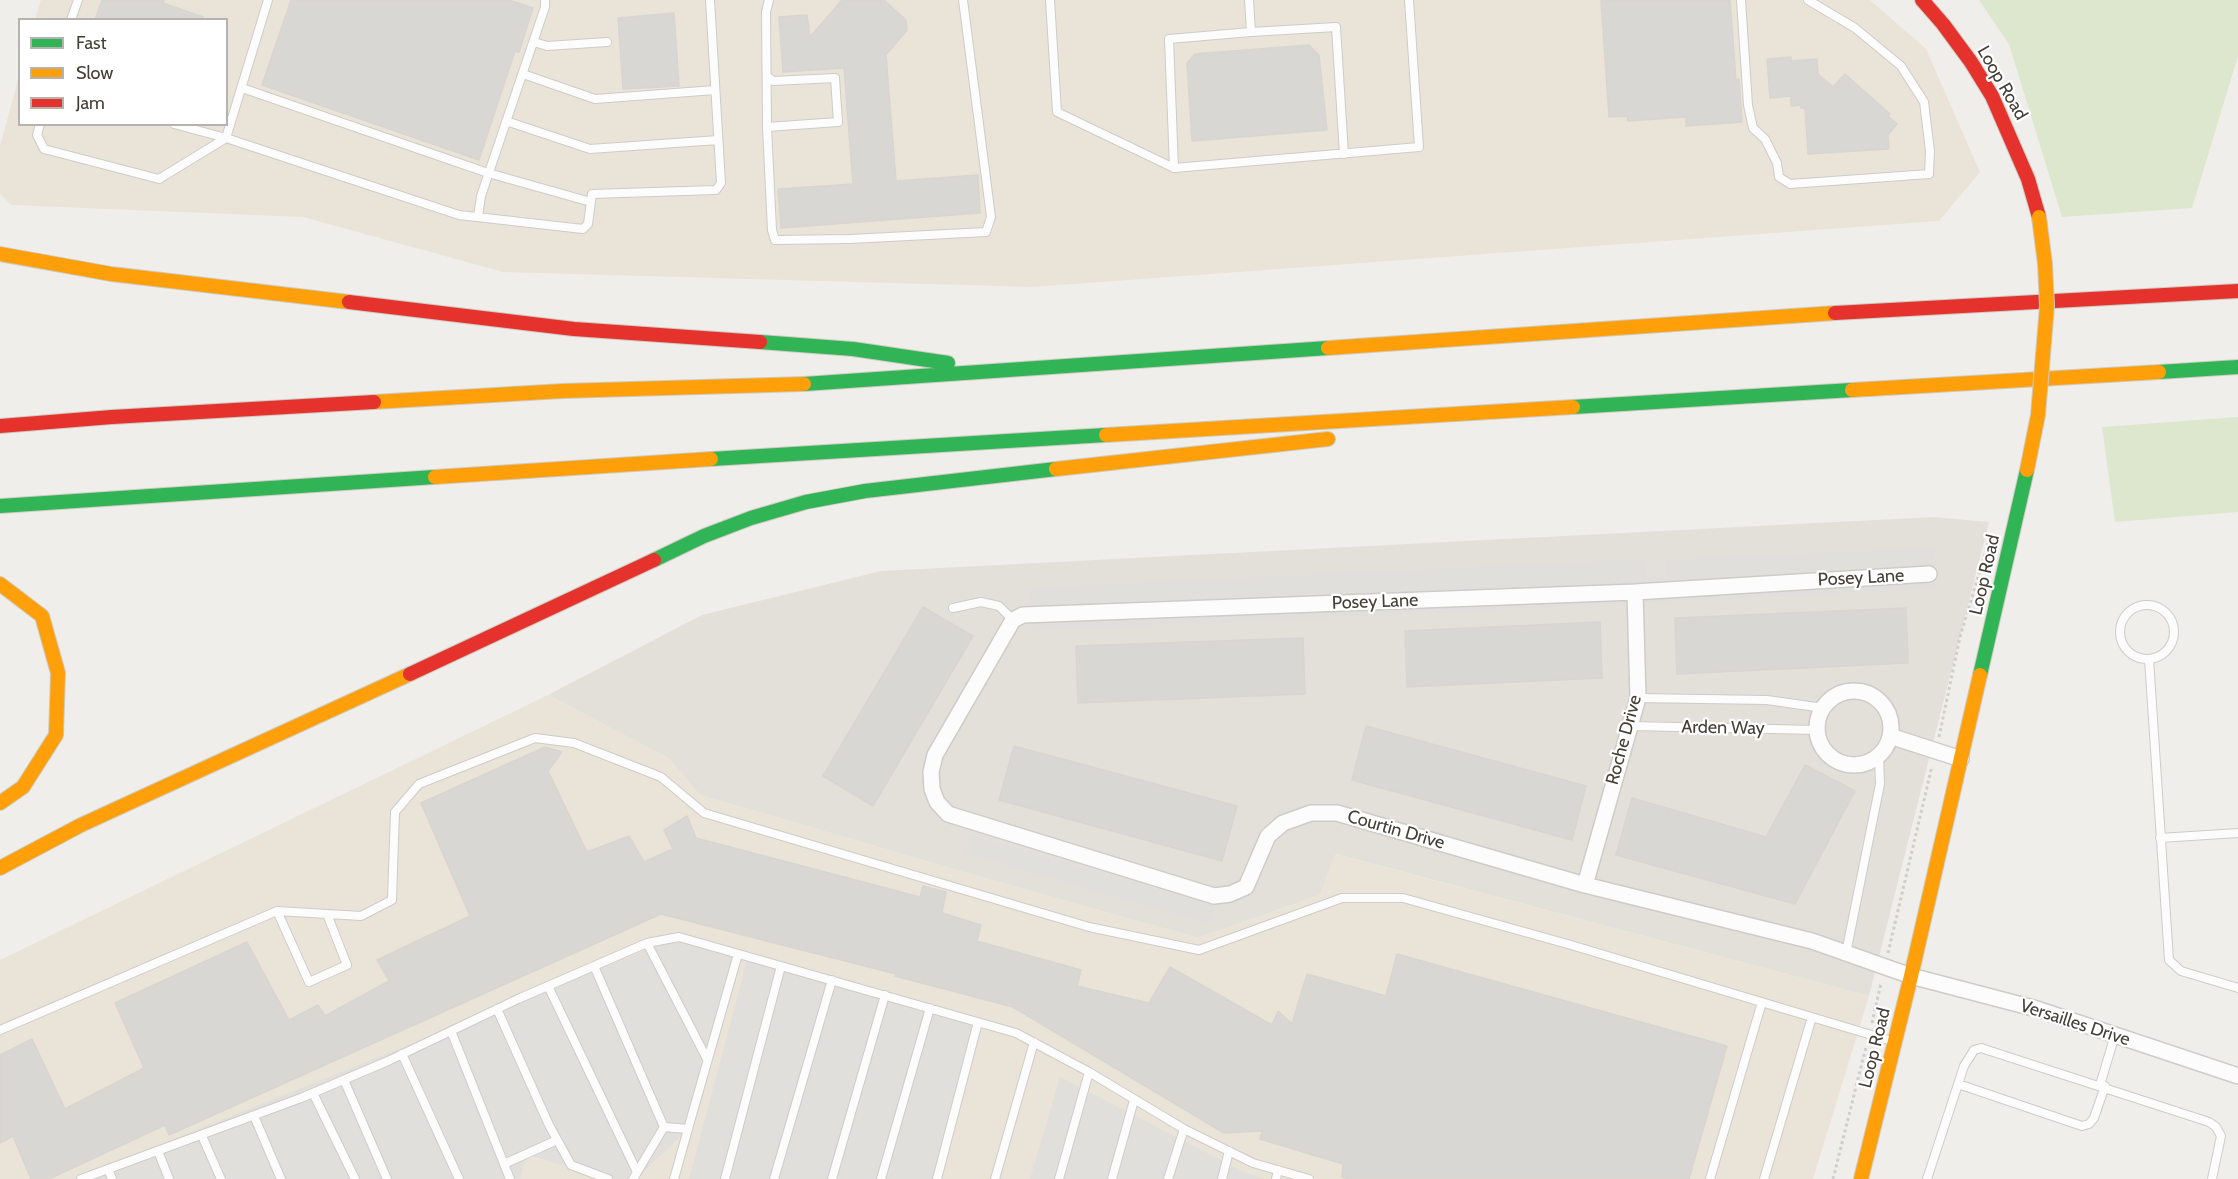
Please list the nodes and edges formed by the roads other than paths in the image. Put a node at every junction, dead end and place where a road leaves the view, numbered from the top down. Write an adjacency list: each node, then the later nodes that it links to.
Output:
1 (78, 0): 13 (lane)
2 (268, 0): 19 (lane)
3 (545, 0): 15 (lane)
4 (710, 0): 20 (lane)
5 (769, 0): 18 (lane)
6 (963, 0): 24 (lane)
7 (1050, 0): 28 (lane)
8 (1249, 0): 14 (lane)
9 (1409, 0): 27 (lane)
10 (1741, 0): 11 (lane)
11 (1808, 0)
12 (1922, 0): 55 (main road, Loop Road, bridge)
13 (72, 18)
14 (1251, 32): 27 (lane); 28 (lane)
15 (534, 42): 16 (lane); 17 (lane)
16 (607, 42)
17 (523, 74): 20 (lane); 21 (lane)
18 (767, 76): 24 (lane); 24 (lane)
19 (242, 88): 25 (lane); 29 (lane)
20 (715, 90): 26 (lane)
21 (506, 121): 26 (lane); 29 (lane)
22 (39, 126): 25 (lane)
23 (181, 126): 25 (lane)
24 (767, 127)
25 (226, 138): 31 (lane)
26 (718, 140): 30 (lane)
27 (1344, 154): 28 (lane)
28 (1174, 168)
29 (489, 172): 30 (lane); 31 (lane)
30 (591, 202): 31 (lane)
31 (478, 217)
32 (0, 249): 34 (main road)
33 (0, 254): 34 (main road)
34 (15, 257): 37 (main road)
35 (2238, 291): 37 (main road)
36 (2238, 367): 38 (main road)
37 (999, 371): 39 (main road)
38 (1663, 402): 40 (main road); 42 (main road)
39 (0, 426)
40 (1401, 431)
41 (1341, 438): 58 (main road)
42 (0, 506)
43 (1929, 574): 45 (street, Posey Lane)
44 (0, 584): 56 (main road)
45 (1635, 592): 47 (street, Posey Lane); 49 (street, Roche Drive)
46 (953, 608): 47 (lane)
47 (1013, 620): 62 (street, Courtin Drive)
48 (2149, 659): 48 (lane); 59 (lane)
49 (1638, 698): 50 (lane); 51 (street, Roche Drive)
50 (1823, 708): 52 (street); 53 (street)
51 (1629, 726): 52 (lane, Arden Way); 62 (street, Roche Drive)
52 (1817, 730): 54 (street)
53 (1890, 736): 54 (street); 55 (street)
54 (1879, 756): 66 (lane)
55 (1961, 759): 70 (main road, Loop Road)
56 (0, 803)
57 (2238, 833): 59 (lane)
58 (60, 836): 60 (main road); 61 (main road)
59 (2160, 838): 73 (lane)
60 (0, 854)
61 (0, 868)
62 (1585, 885): 66 (street, Courtin Drive)
63 (277, 911): 64 (lane); 64 (lane); 80 (lane)
64 (327, 914): 75 (lane)
65 (648, 943): 67 (lane); 68 (lane); 86 (lane)
66 (1846, 953): 70 (street, Courtin Drive)
67 (738, 954): 69 (lane); 86 (lane)
68 (594, 966): 72 (lane); 95 (lane)
69 (782, 966): 71 (lane); 117 (lane)
70 (1911, 976): 82 (street, Versailles Drive); 84 (main road, Loop Road)
71 (832, 980): 74 (lane); 118 (lane)
72 (548, 986): 77 (lane); 105 (lane)
73 (2238, 988)
74 (885, 995): 76 (lane); 119 (lane)
75 (1762, 1002): 78 (lane); 129 (lane)
76 (930, 1008): 79 (lane); 120 (lane)
77 (497, 1009): 81 (lane); 99 (lane)
78 (1812, 1017): 84 (lane); 130 (lane)
79 (978, 1022): 83 (lane); 121 (lane)
80 (0, 1030)
81 (451, 1031): 85 (lane); 102 (lane)
82 (2115, 1035): 88 (street, Versailles Drive); 91 (lane)
83 (1034, 1042): 87 (lane); 122 (lane)
84 (1895, 1042): 131 (main road, Loop Road)
85 (402, 1054): 89 (lane); 113 (lane)
86 (707, 1059): 96 (lane)
87 (1089, 1072): 93 (lane); 123 (lane)
88 (2238, 1076)
89 (344, 1080): 92 (lane); 112 (lane)
90 (1958, 1084): 91 (lane); 91 (lane); 132 (lane)
91 (2102, 1086): 133 (lane)
92 (313, 1093): 94 (lane); 111 (lane)
93 (1134, 1100): 97 (lane); 124 (lane)
94 (254, 1116): 98 (lane); 110 (lane)
95 (664, 1127): 96 (lane); 105 (lane)
96 (687, 1129): 116 (lane)
97 (1184, 1129): 101 (lane); 125 (lane)
98 (202, 1136): 100 (lane); 109 (lane)
99 (557, 1140): 102 (lane); 115 (lane)
100 (158, 1151): 103 (lane); 108 (lane)
101 (1229, 1151): 104 (lane); 126 (lane)
102 (504, 1164): 114 (lane)
103 (108, 1169): 106 (lane); 107 (lane)
104 (1278, 1170): 127 (lane); 128 (lane)
105 (635, 1176)
106 (81, 1179)
107 (112, 1179)
108 (169, 1179)
109 (221, 1179)
110 (281, 1179)
111 (355, 1179)
112 (387, 1179)
113 (459, 1179)
114 (510, 1179)
115 (608, 1179)
116 (674, 1179)
117 (725, 1179)
118 (774, 1179)
119 (832, 1179)
120 (881, 1179)
121 (937, 1179)
122 (995, 1179)
123 (1059, 1179)
124 (1112, 1179)
125 (1168, 1179)
126 (1222, 1179)
127 (1276, 1179)
128 (1309, 1179)
129 (1710, 1179)
130 (1764, 1179)
131 (1861, 1179)
132 (1927, 1179)
133 (2212, 1179)

